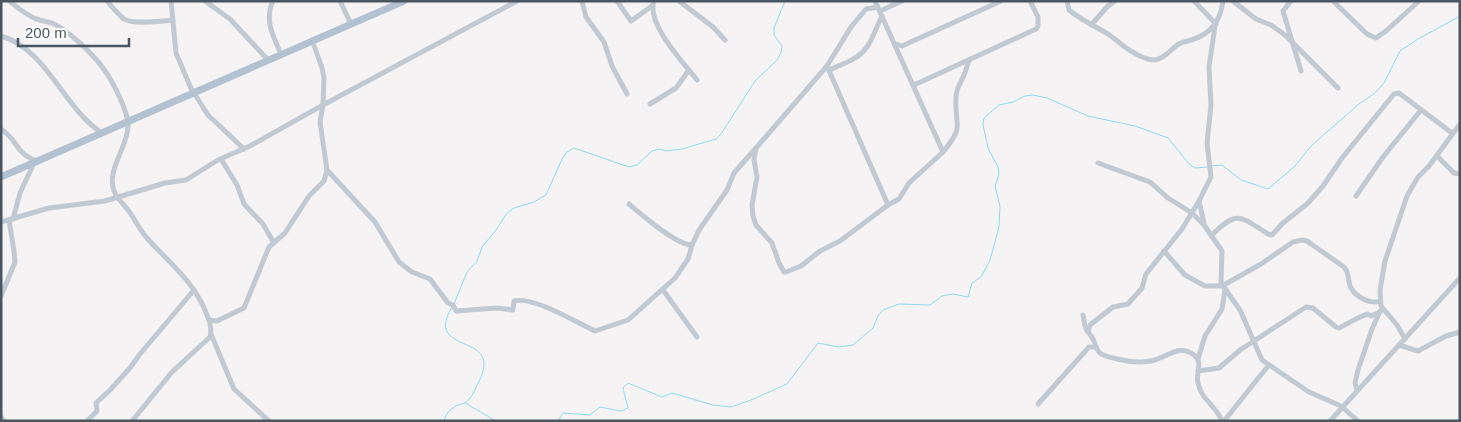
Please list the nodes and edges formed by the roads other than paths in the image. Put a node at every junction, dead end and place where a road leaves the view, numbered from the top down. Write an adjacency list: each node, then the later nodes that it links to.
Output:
1 (9, 1): 48 (street)
2 (107, 1): 25 (street)
3 (171, 1): 25 (street)
4 (205, 1): 35 (street)
5 (273, 1): 34 (street)
6 (340, 1): 26 (street)
7 (517, 1): 46 (street)
8 (582, 1): 44 (street)
9 (617, 1): 23 (street)
10 (679, 1): 31 (street)
11 (902, 1): 24 (street)
12 (1001, 1): 33 (street)
13 (1030, 1): 36 (street)
14 (1067, 1): 27 (street)
15 (1115, 1): 27 (street)
16 (1194, 1): 28 (street)
17 (1223, 1): 28 (street)
18 (1233, 1): 32 (street)
19 (1291, 1): 32 (street)
20 (1333, 1): 21 (street)
21 (1419, 1)
22 (400, 2): 26 (main road)
23 (653, 4): 38 (street)
24 (877, 7): 33 (street); 37 (street); 37 (street)
25 (173, 20): 43 (street)
26 (351, 24): 30 (main road)
27 (1091, 25): 28 (street)
28 (1216, 25): 65 (street)
29 (1, 36): 51 (street)
30 (312, 40): 34 (main road); 46 (street)
31 (725, 40)
32 (1292, 43): 39 (street); 42 (street)
33 (899, 45): 41 (street)
34 (281, 54): 35 (main road)
35 (268, 60): 43 (main road)
36 (969, 60): 41 (street); 55 (street)
37 (828, 68): 53 (street); 67 (street)
38 (689, 70): 40 (street); 45 (street)
39 (1301, 71)
40 (697, 80)
41 (914, 85): 55 (street)
42 (1338, 88)
43 (193, 93): 48 (main road); 54 (street)
44 (628, 94)
45 (650, 104)
46 (323, 105): 54 (street); 60 (street)
47 (1421, 110): 52 (street); 63 (street); 72 (street)
48 (128, 121): 51 (main road); 64 (street)
49 (1460, 124): 52 (street)
50 (1, 129): 58 (street)
51 (102, 133): 58 (main road)
52 (1452, 133): 56 (street)
53 (756, 148): 67 (street); 74 (street)
54 (244, 149): 57 (street)
55 (943, 152): 67 (street)
56 (1437, 156): 61 (street); 81 (street)
57 (221, 159): 64 (street); 73 (street)
58 (36, 162): 62 (main road); 69 (street)
59 (1098, 163): 68 (street)
60 (327, 170): 73 (street); 79 (street)
61 (1460, 174)
62 (1, 178)
63 (1356, 196)
64 (117, 197): 69 (street); 78 (street)
65 (1199, 201): 68 (street); 71 (street)
66 (629, 204): 74 (street)
67 (888, 205)
68 (1192, 213): 71 (street); 75 (street)
69 (11, 220): 70 (street); 80 (street)
70 (1, 222)
71 (1204, 225): 72 (street)
72 (1212, 235): 77 (street)
73 (274, 243): 84 (street)
74 (692, 245): 79 (street)
75 (1164, 251): 77 (street); 85 (street)
76 (1460, 278): 89 (street)
77 (1223, 288): 81 (street); 90 (street); 93 (street)
78 (194, 290): 84 (street); 101 (street)
79 (663, 290): 88 (street)
80 (1, 296)
81 (1380, 301): 82 (street)
82 (1381, 310): 89 (street); 90 (street); 96 (street)
83 (1083, 315): 85 (street)
84 (209, 320): 87 (street)
85 (1088, 332): 92 (street)
86 (1460, 332): 91 (street)
87 (211, 333): 102 (street); 103 (street)
88 (697, 337)
89 (1405, 339): 91 (street)
90 (1252, 341): 94 (street); 95 (street)
91 (1399, 345): 96 (street)
92 (1096, 346): 93 (street); 97 (street)
93 (1198, 359): 95 (street)
94 (1268, 366): 98 (street); 104 (street)
95 (1198, 371): 104 (street)
96 (1357, 390): 98 (street)
97 (1038, 404)
98 (1342, 406): 105 (street); 106 (street)
99 (1, 417): 100 (street)
100 (4, 421)
101 (87, 421)
102 (132, 421)
103 (269, 421)
104 (1223, 421)
105 (1330, 421)
106 (1358, 421)

